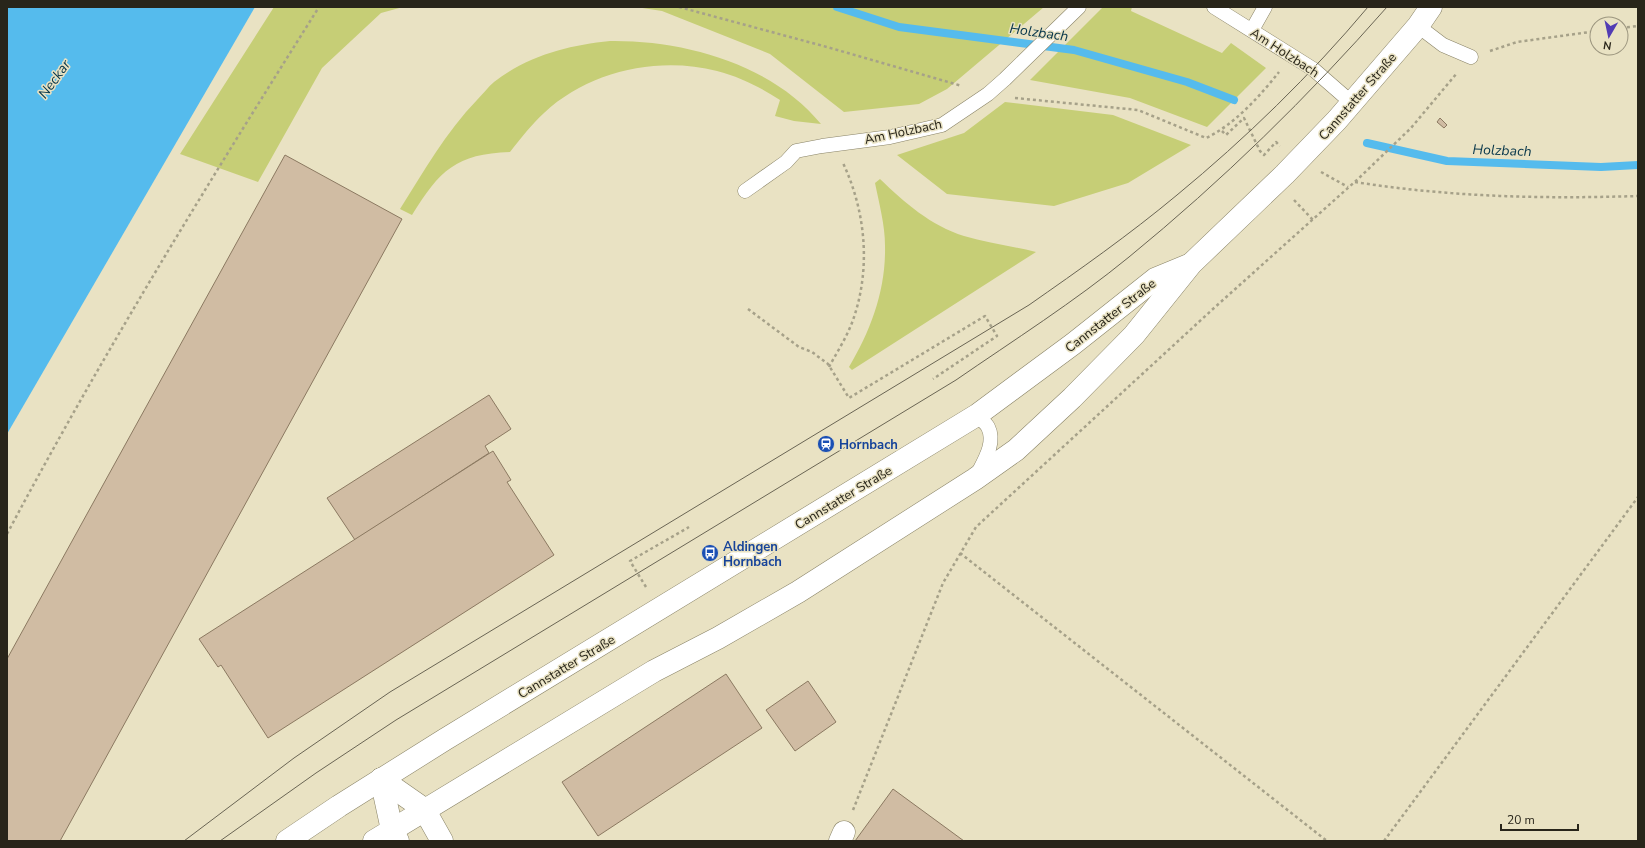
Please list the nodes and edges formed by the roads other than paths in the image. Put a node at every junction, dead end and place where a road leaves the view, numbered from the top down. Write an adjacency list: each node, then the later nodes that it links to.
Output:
1 (1079, 7): 9 (lane, Am Holzbach)
2 (1214, 7): 6 (lane, Am Holzbach)
3 (1265, 7): 6 (lane)
4 (1432, 7): 5 (main road, Cannstatter Straße)
5 (1418, 26): 7 (lane); 8 (main road, Cannstatter Straße)
6 (1252, 30): 8 (lane, Am Holzbach)
7 (1471, 57)
8 (1352, 103): 10 (main road, Cannstatter Straße)
9 (745, 191)
10 (1192, 264): 11 (main road, Cannstatter Straße); 12 (main road, Cannstatter Straße)
11 (977, 415): 12 (lane); 13 (main road, Cannstatter Straße)
12 (975, 479): 14 (main road, Cannstatter Straße)
13 (381, 780): 14 (main road); 15 (main road, Cannstatter Straße); 16 (main road)
14 (424, 809): 15 (main road, Cannstatter Straße); 17 (main road)
15 (388, 837)
16 (287, 841)
17 (442, 841)

